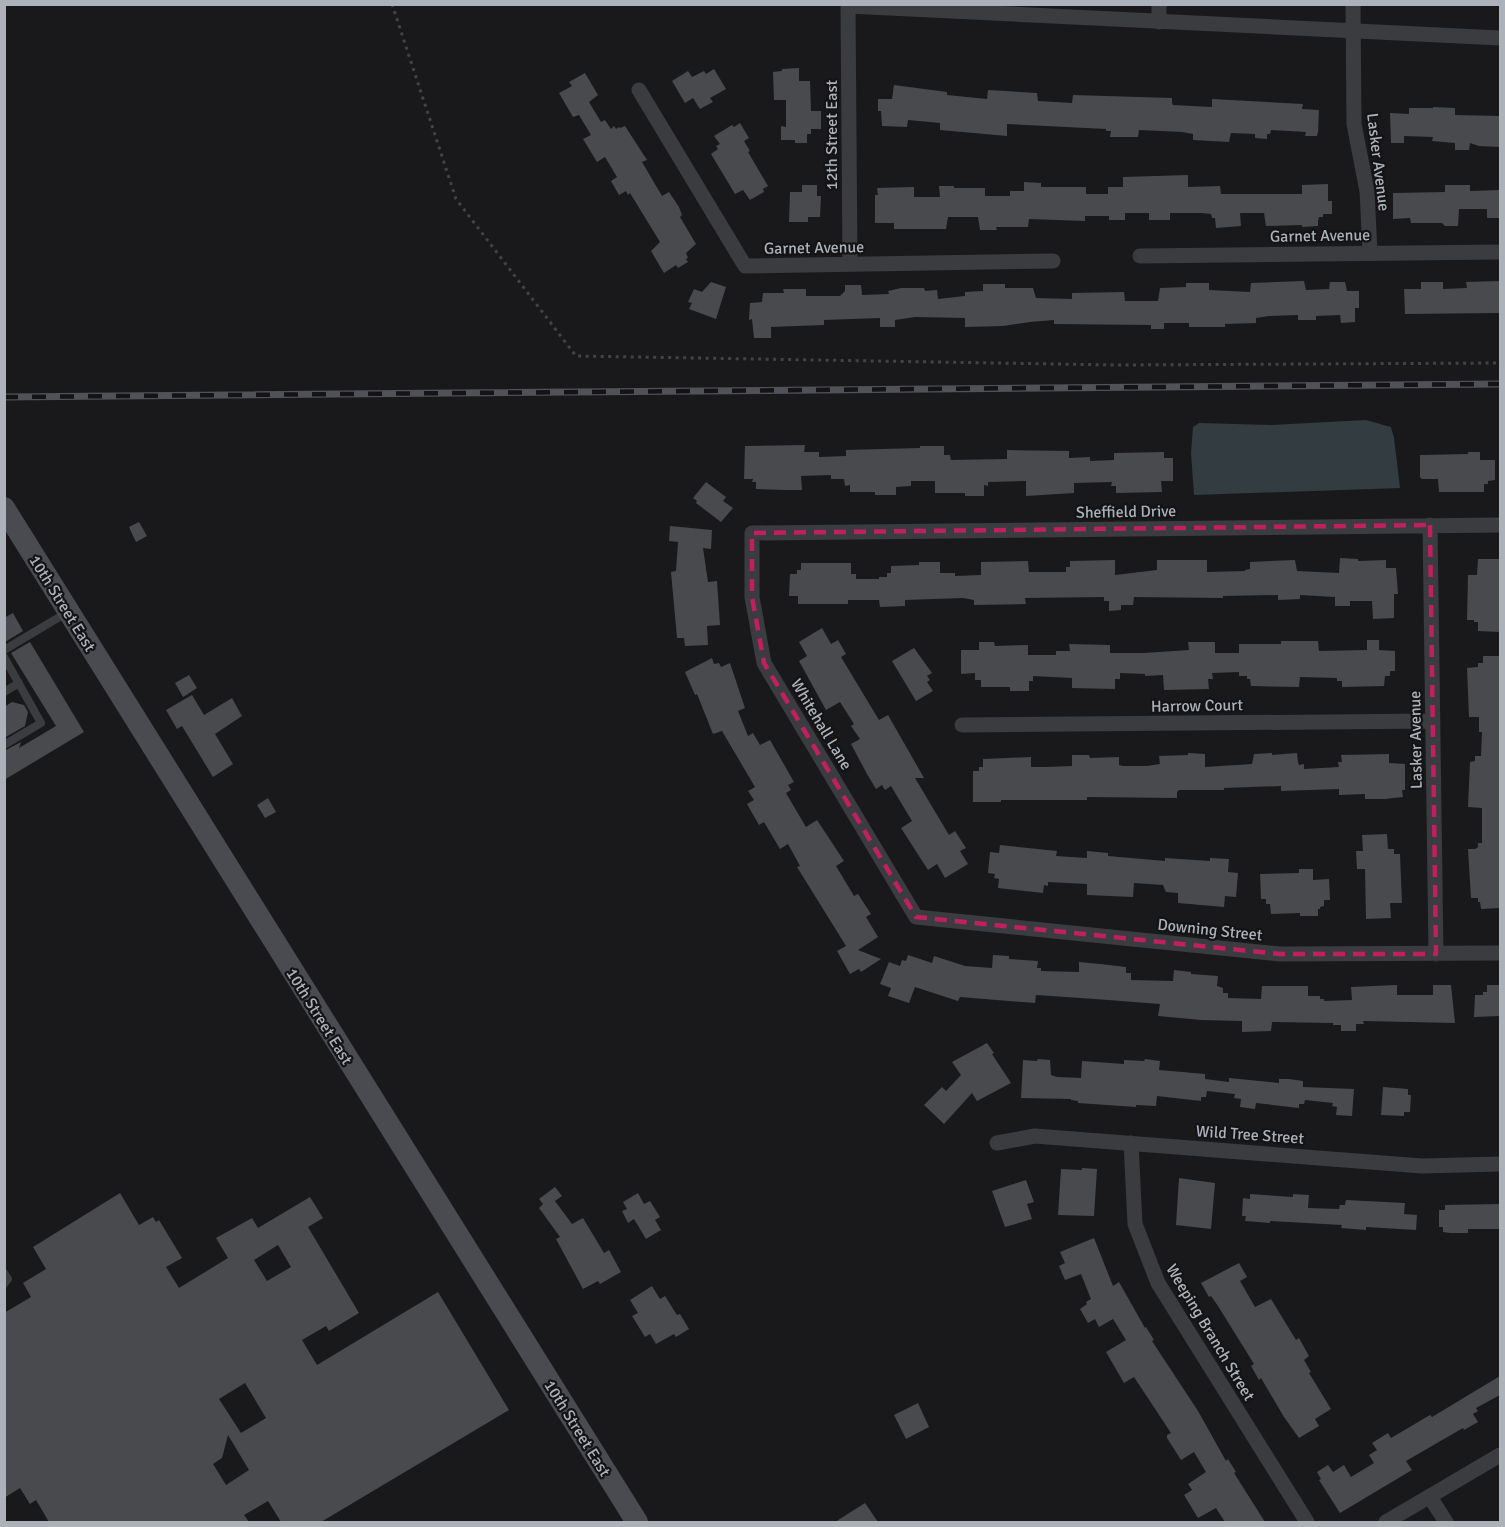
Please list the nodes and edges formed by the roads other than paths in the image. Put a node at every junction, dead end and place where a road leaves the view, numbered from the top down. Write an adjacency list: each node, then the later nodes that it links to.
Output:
1 (1159, 4): 4 (street)
2 (1353, 4): 5 (street, Lasker Avenue)
3 (848, 6): 4 (street); 12 (street, 12th Street East)
4 (1159, 22): 5 (street)
5 (1353, 31): 6 (street); 8 (street, Lasker Avenue)
6 (1500, 38)
7 (639, 90): 12 (street, Garnet Avenue)
8 (1370, 252): 9 (street, Garnet Avenue); 10 (street, Garnet Avenue)
9 (1500, 252)
10 (1140, 256)
11 (1053, 261): 12 (street, Garnet Avenue)
12 (850, 264)
13 (4, 508): 16 (main road, 10th Street East)
14 (1430, 525): 15 (street, Sheffield Drive); 17 (street, Sheffield Drive); 23 (street, Lasker Avenue)
15 (1500, 525)
16 (10, 531): 18 (main road, 10th Street East)
17 (752, 533): 26 (street, Whitehall Lane)
18 (69, 612): 19 (lane); 36 (main road, 10th Street East)
19 (4, 650)
20 (4, 657): 21 (lane)
21 (19, 683): 22 (lane); 25 (lane)
22 (4, 692)
23 (1433, 721): 24 (street, Harrow Court); 28 (street, Lasker Avenue)
24 (962, 725)
25 (4, 745)
26 (916, 917): 28 (street, Downing Street)
27 (1500, 953): 28 (street, Downing Street)
28 (1436, 954)
29 (997, 1143): 30 (street, Wild Tree Street)
30 (1131, 1143): 31 (street, Wild Tree Street); 37 (street, Weeping Branch Street)
31 (1500, 1164)
32 (4, 1273): 33 (lane)
33 (4, 1284)
34 (1500, 1455): 35 (street)
35 (1430, 1497): 38 (street); 39 (street)
36 (637, 1522)
37 (1307, 1522)
38 (1386, 1522)
39 (1446, 1522)

